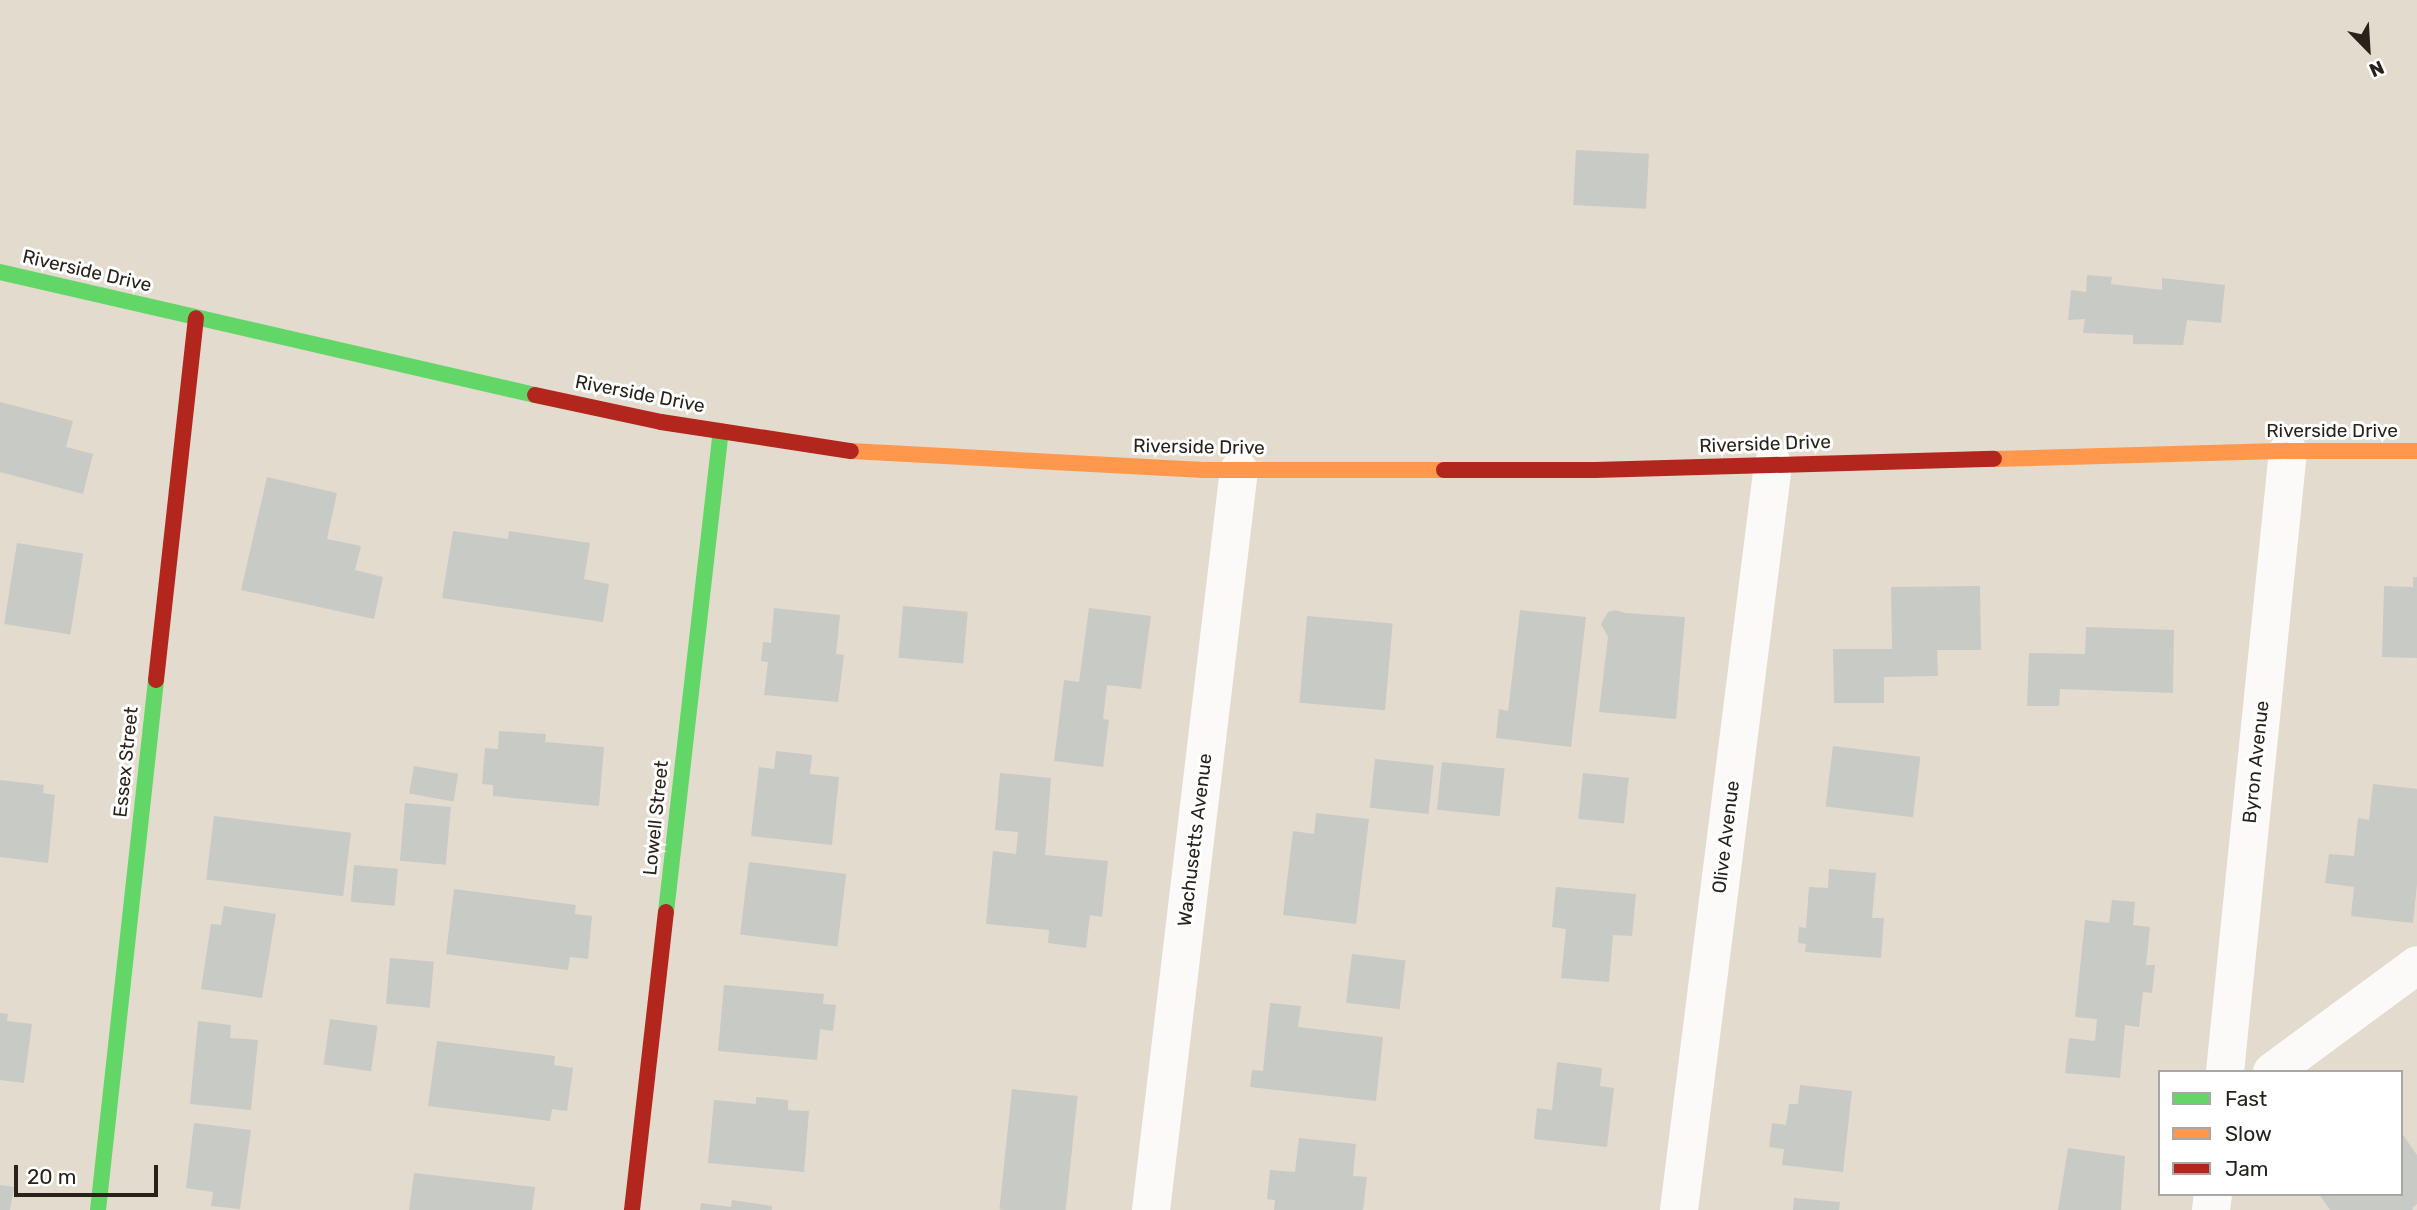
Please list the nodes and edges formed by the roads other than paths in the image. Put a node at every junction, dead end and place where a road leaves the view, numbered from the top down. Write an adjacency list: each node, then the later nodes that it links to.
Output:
1 (0, 272): 2 (main road, Riverside Drive)
2 (196, 318): 3 (main road, Riverside Drive); 11 (main road, Essex Street)
3 (721, 431): 7 (main road, Riverside Drive); 12 (main road, Lowell Street)
4 (2288, 451): 5 (main road, Riverside Drive); 6 (main road, Riverside Drive); 9 (street, Byron Avenue)
5 (2417, 451)
6 (1773, 465): 7 (main road, Riverside Drive); 14 (street, Olive Avenue)
7 (1239, 470): 13 (street, Wachusetts Avenue)
8 (2417, 965): 10 (street)
9 (2225, 1070)
10 (2275, 1070)
11 (98, 1210)
12 (632, 1210)
13 (1151, 1210)
14 (1679, 1210)

